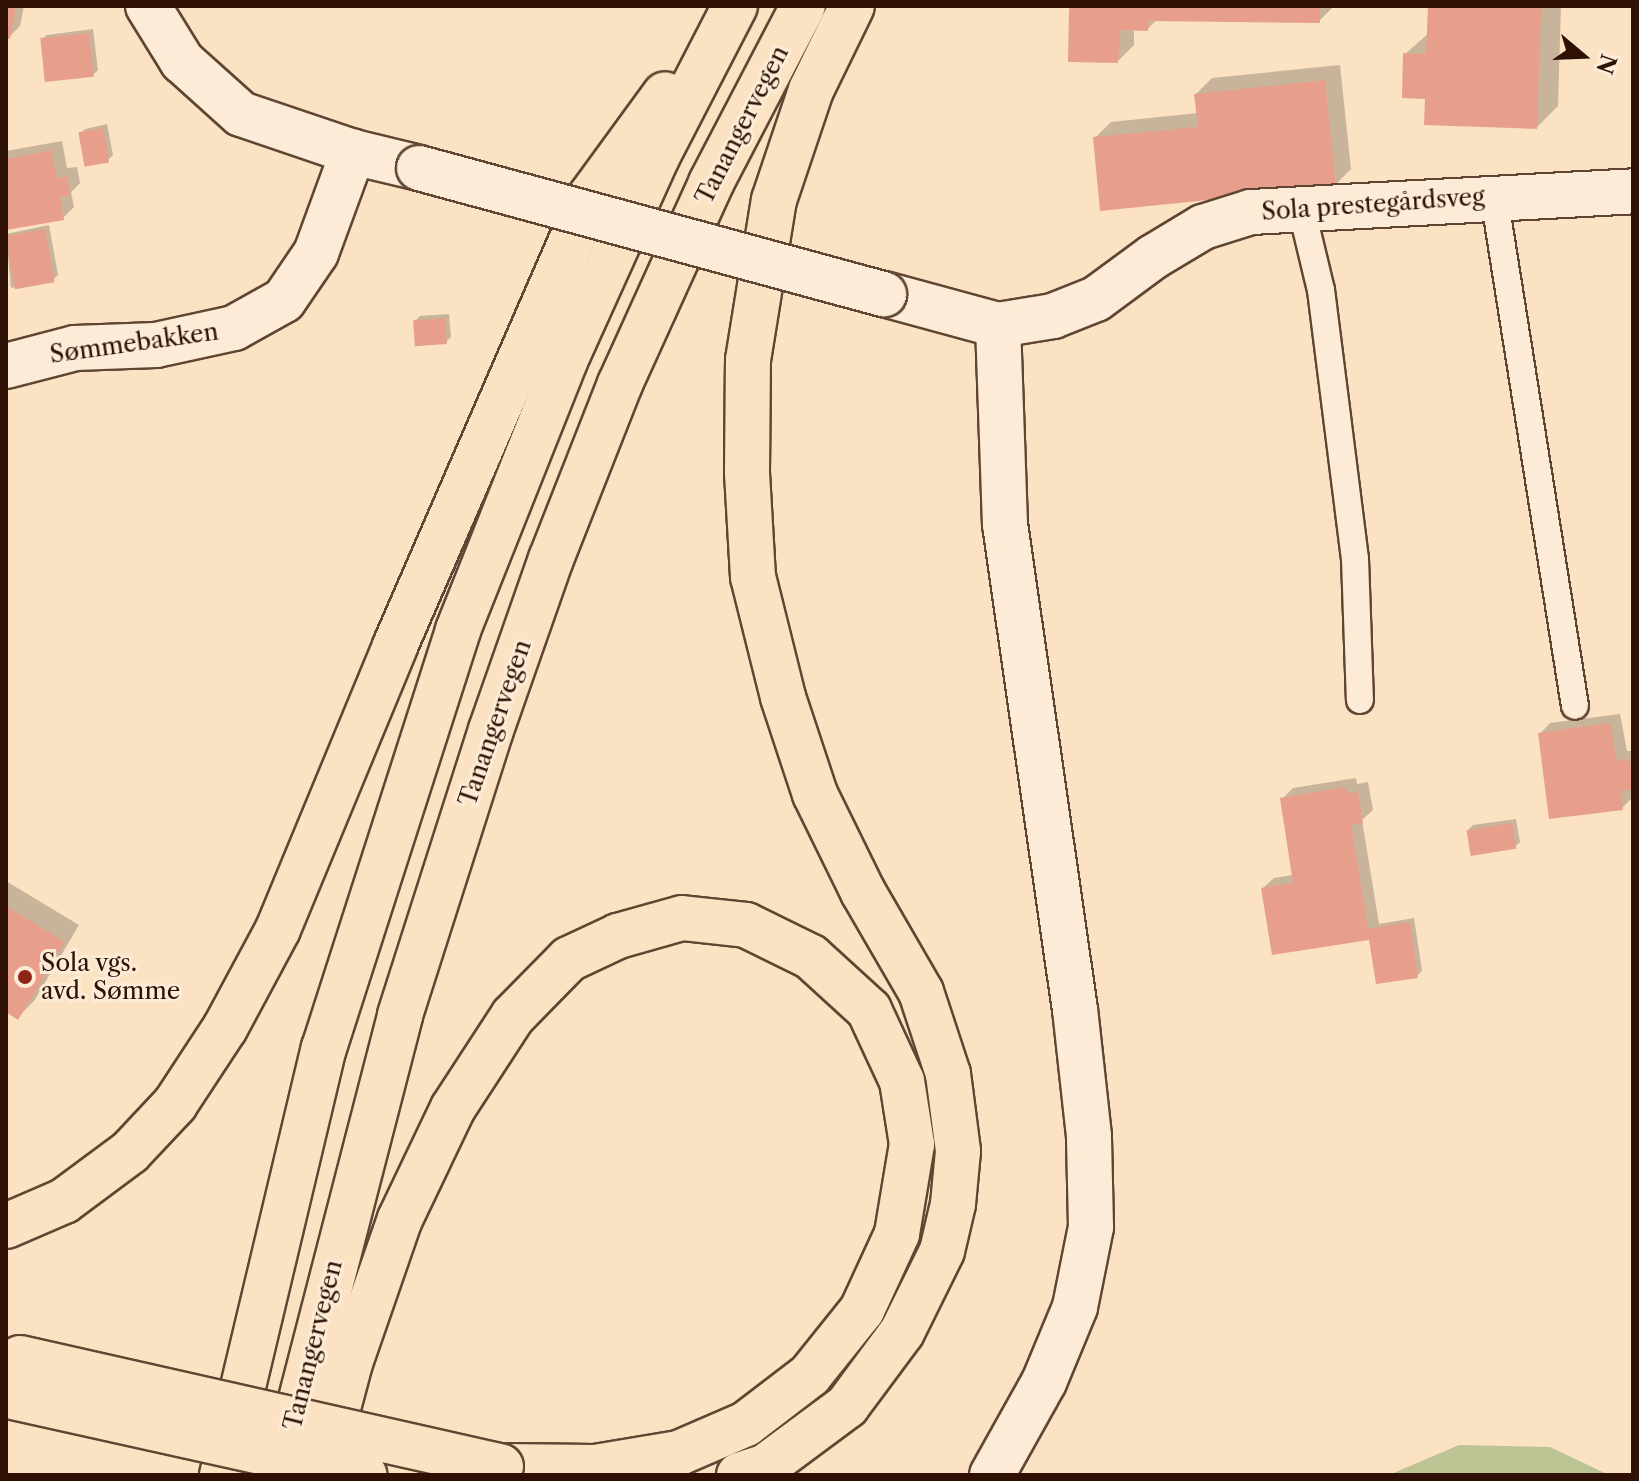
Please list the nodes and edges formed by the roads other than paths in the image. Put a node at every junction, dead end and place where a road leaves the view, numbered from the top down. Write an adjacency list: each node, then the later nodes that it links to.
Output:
1 (148, 6): 6 (street)
2 (728, 6): 14 (highway)
3 (735, 6): 16 (highway)
4 (803, 6): 17 (highway, Tanangervegen)
5 (852, 6): 20 (highway)
6 (353, 152): 10 (street, bridge); 11 (street, Sømmebakken)
7 (1633, 191): 8 (street, Sola prestegårdsveg)
8 (1494, 196): 9 (street, Sola prestegårdsveg); 13 (lane)
9 (1301, 207): 10 (street, Sola prestegårdsveg); 12 (lane)
10 (998, 325): 21 (street)
11 (6, 366)
12 (1360, 700)
13 (1575, 706)
14 (6, 1226)
15 (11, 1376): 18 (highway, bridge); 19 (highway, bridge)
16 (222, 1475)
17 (281, 1475)
18 (321, 1475)
19 (364, 1475)
20 (739, 1475)
21 (992, 1475)

